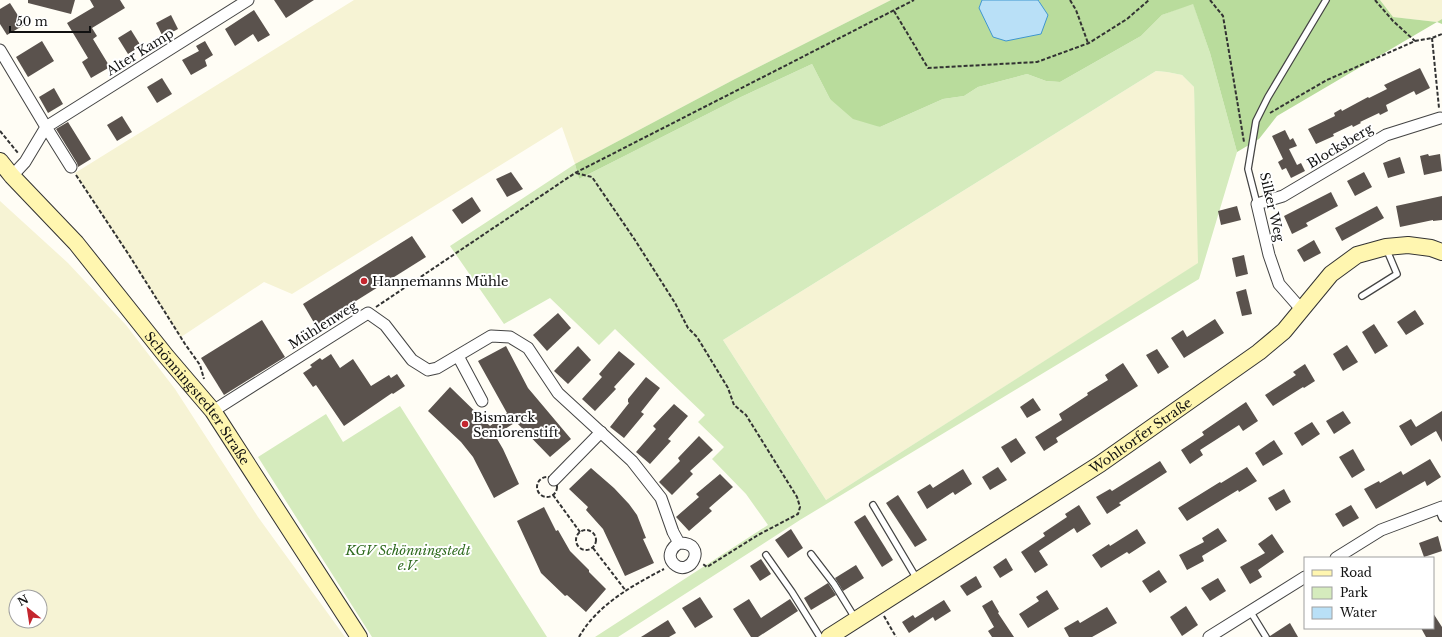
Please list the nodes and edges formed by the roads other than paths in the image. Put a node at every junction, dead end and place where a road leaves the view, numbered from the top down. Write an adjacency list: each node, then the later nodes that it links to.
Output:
1 (248, 0): 5 (street, Alter Kamp)
2 (1326, 0): 9 (lane, Silker Weg)
3 (0, 50): 5 (street)
4 (1440, 118): 9 (street, Blocksberg)
5 (46, 127): 7 (street); 8 (street)
6 (0, 161): 8 (street, Schönningstedter Straße)
7 (71, 167)
8 (6, 171): 16 (street, Schönningstedter Straße)
9 (1257, 204): 13 (street, Silker Weg)
10 (1386, 247): 11 (street, Wohltorfer Straße); 12 (lane); 13 (street, Wohltorfer Straße)
11 (1442, 252)
12 (1362, 296)
13 (1301, 309): 26 (street, Wohltorfer Straße)
14 (458, 356): 15 (street); 16 (street, Mühlenweg); 17 (street, Mühlenweg)
15 (482, 400)
16 (213, 411): 29 (street, Schönningstedter Straße)
17 (601, 432): 18 (street); 21 (street, Mühlenweg)
18 (554, 480)
19 (873, 505): 26 (lane)
20 (1440, 511): 24 (street)
21 (679, 543): 21 (street)
22 (811, 554): 28 (lane)
23 (766, 555): 30 (lane)
24 (1338, 557)
25 (1304, 578): 27 (street)
26 (918, 581): 28 (street, Wohltorfer Straße)
27 (1250, 611): 32 (street); 33 (lane)
28 (856, 620): 31 (street, Wohltorfer Straße)
29 (359, 637)
30 (820, 637)
31 (829, 637)
32 (1209, 637)
33 (1266, 637)

